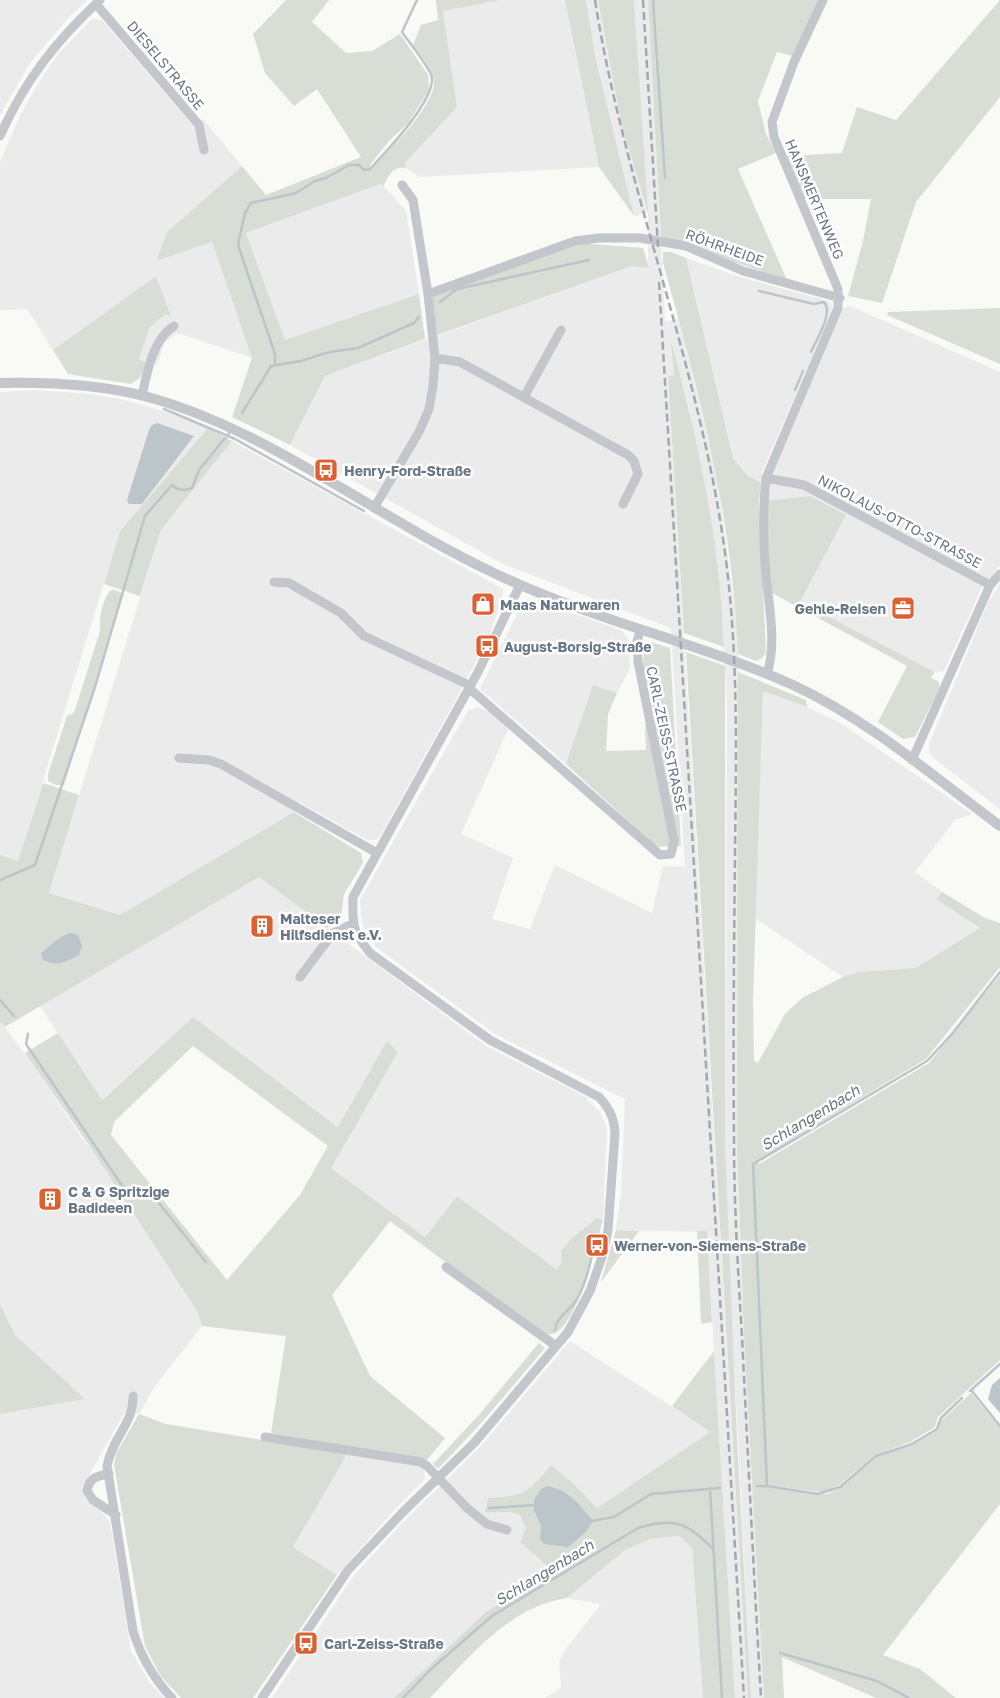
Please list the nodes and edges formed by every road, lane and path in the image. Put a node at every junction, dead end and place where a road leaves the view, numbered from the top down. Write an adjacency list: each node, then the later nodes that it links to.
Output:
1 (823, 0): 7 (street, HANSMERTENWEG)
2 (98, 2): 3 (street, DIESELSTRASSE); 4 (street, DIESELSTRASSE)
3 (0, 136)
4 (204, 150)
5 (402, 184): 6 (street)
6 (428, 294): 7 (street, RÖHRHEIDE); 10 (street)
7 (840, 298): 14 (street)
8 (174, 326): 12 (street)
9 (561, 330): 13 (street)
10 (435, 358): 13 (street); 16 (street)
11 (0, 383): 12 (street)
12 (142, 396): 16 (street)
13 (524, 396): 15 (street)
14 (766, 478): 20 (street, NIKOLAUS-OTTO-STRASSE); 22 (street)
15 (623, 504)
16 (374, 508): 19 (street)
17 (1000, 574): 20 (street, NIKOLAUS-OTTO-STRASSE)
18 (274, 582): 23 (street)
19 (520, 585): 21 (street); 23 (street)
20 (990, 585): 25 (street, NIKOLAUS-OTTO-STRASSE)
21 (641, 629): 22 (street); 23 (street, CARL-ZEISS-STRASSE)
22 (767, 674): 25 (street)
23 (470, 687): 27 (street)
24 (179, 758): 27 (street)
25 (912, 760): 26 (street)
26 (1000, 826)
27 (377, 854): 28 (street)
28 (352, 924): 29 (street); 31 (street)
29 (300, 976)
30 (446, 1267): 31 (street)
31 (556, 1346): 35 (street)
32 (133, 1396): 34 (street)
33 (265, 1437): 35 (street)
34 (108, 1474): 36 (street); 36 (street)
35 (439, 1478): 37 (street); 39 (street)
36 (116, 1515): 38 (street)
37 (507, 1530)
38 (172, 1698)
39 (262, 1698)

